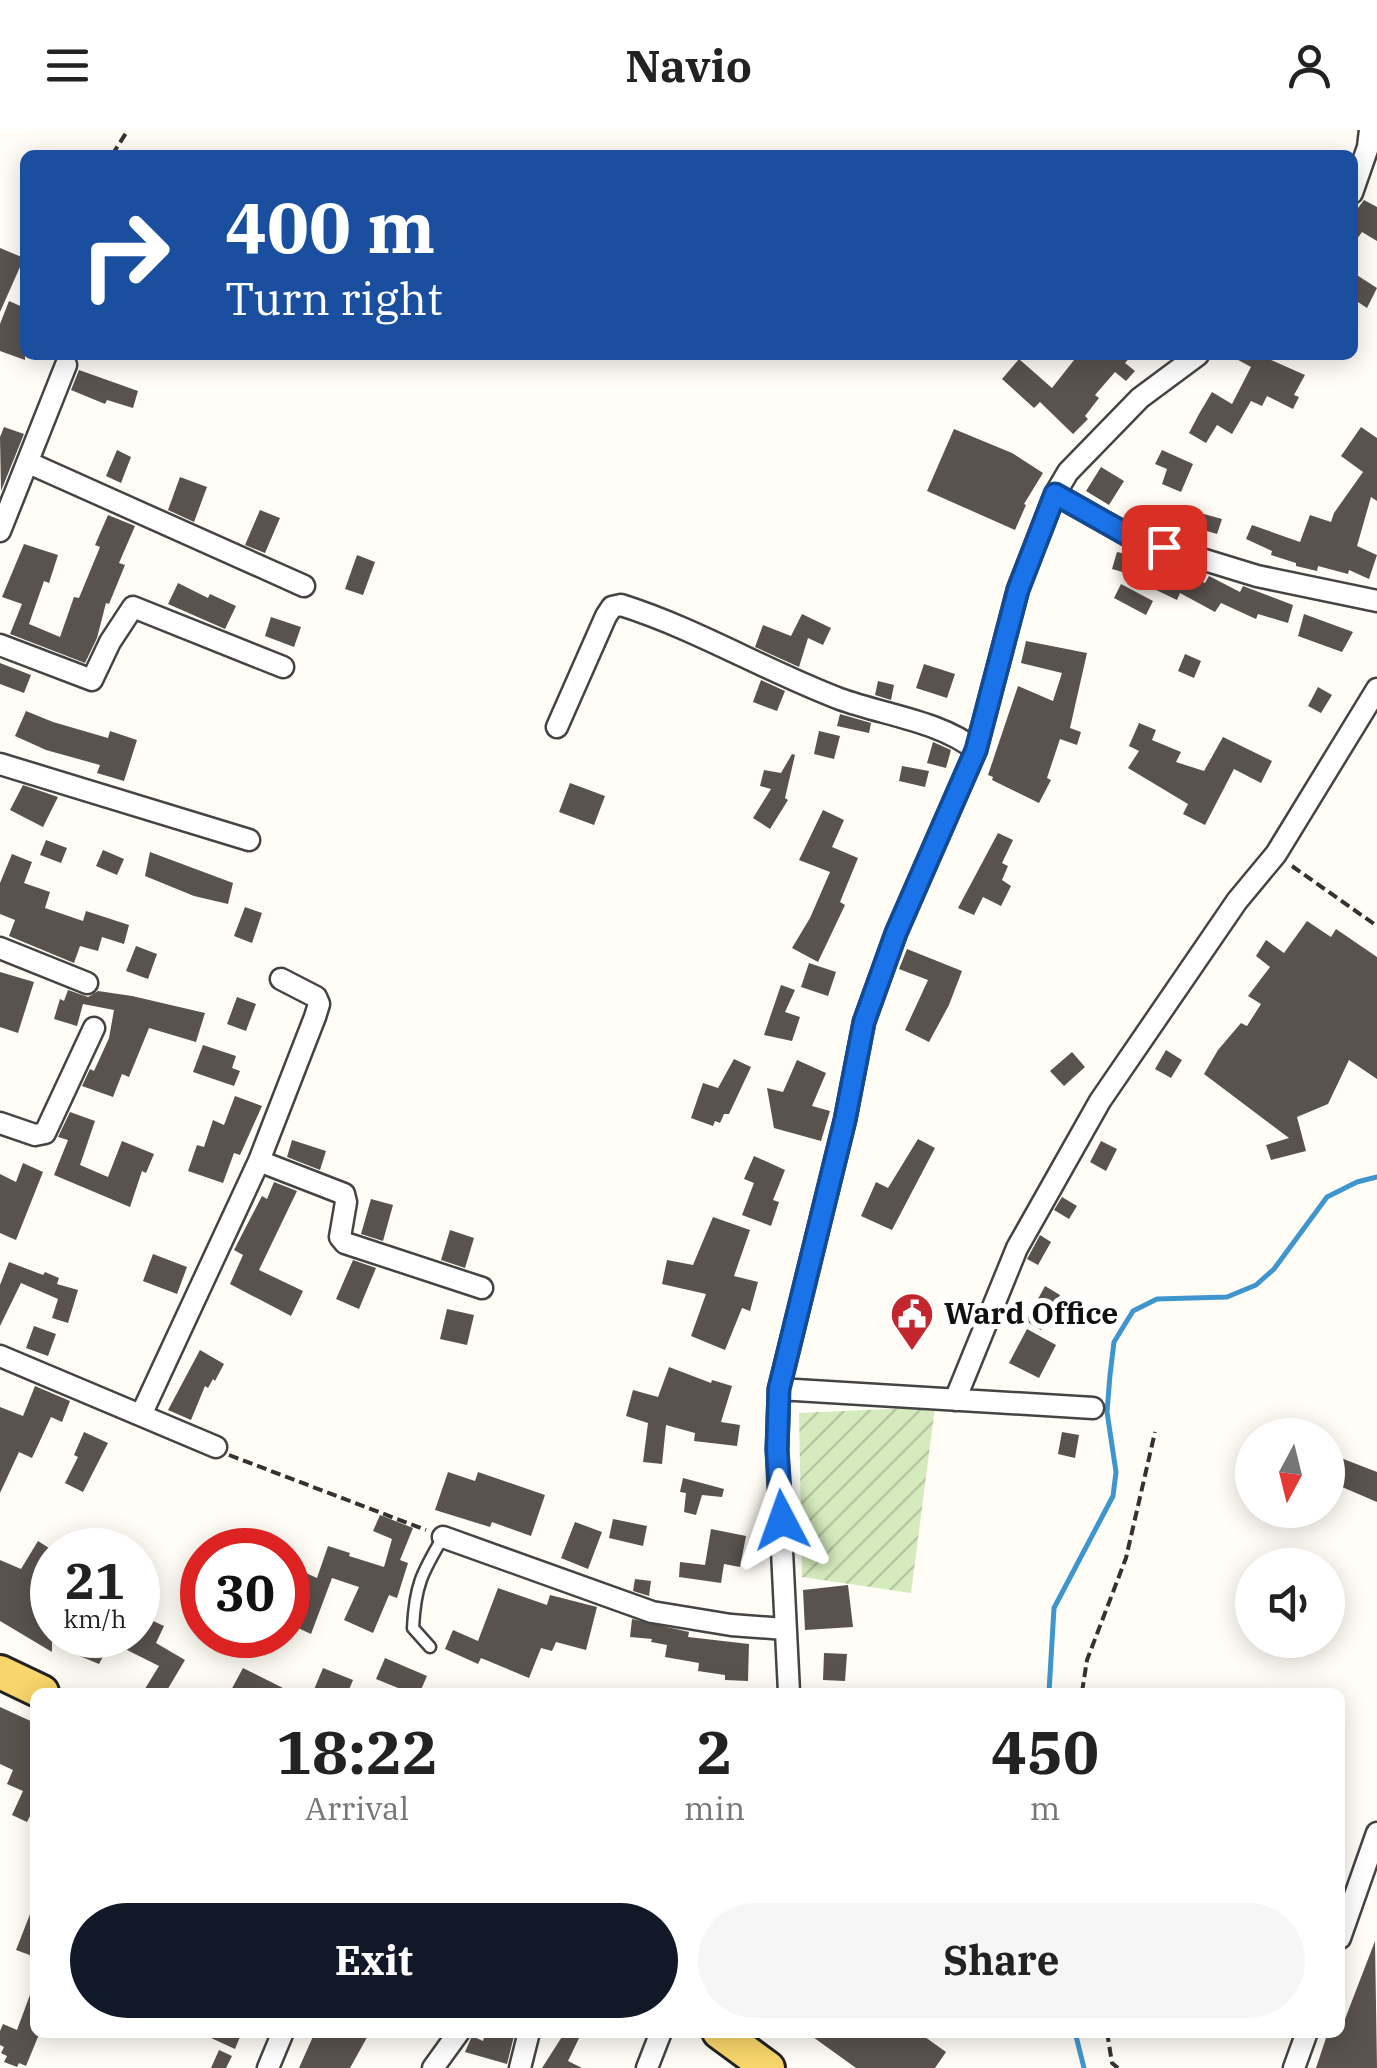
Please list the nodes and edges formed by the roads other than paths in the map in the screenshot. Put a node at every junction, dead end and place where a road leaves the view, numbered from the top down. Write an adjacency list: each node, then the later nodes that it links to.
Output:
1 (1372, 139): 2 (street)
2 (1358, 177)
3 (1191, 360): 6 (street)
4 (66, 365): 5 (street)
5 (29, 462): 7 (street); 9 (street)
6 (1055, 494): 10 (street); 15 (street)
7 (6, 495): 8 (street)
8 (0, 531)
9 (304, 586)
10 (1377, 600)
11 (0, 645): 12 (street)
12 (284, 667)
13 (1377, 689): 27 (street)
14 (558, 727): 15 (street)
15 (976, 750): 26 (street)
16 (0, 764): 17 (street)
17 (249, 840)
18 (0, 948): 20 (street)
19 (281, 980): 23 (street)
20 (87, 983)
21 (94, 1028): 22 (street)
22 (0, 1123)
23 (258, 1161): 24 (street); 29 (street)
24 (482, 1288)
25 (0, 1356): 29 (street)
26 (779, 1389): 27 (street); 32 (street)
27 (955, 1400): 28 (street)
28 (1093, 1408)
29 (141, 1415): 30 (street)
30 (216, 1448)
31 (443, 1537): 32 (street); 33 (lane)
32 (785, 1629): 36 (street)
33 (430, 1647)
34 (0, 1672): 35 (main road)
35 (34, 1688)
36 (789, 1688)
37 (1377, 1833): 38 (street)
38 (1345, 1924)
39 (280, 2038): 45 (street)
40 (456, 2038): 46 (street)
41 (528, 2038): 47 (street)
42 (660, 2038): 48 (street)
43 (727, 2038): 49 (main road)
44 (1305, 2038): 50 (street)
45 (268, 2068)
46 (433, 2068)
47 (520, 2068)
48 (647, 2068)
49 (768, 2068)
50 (1294, 2068)

